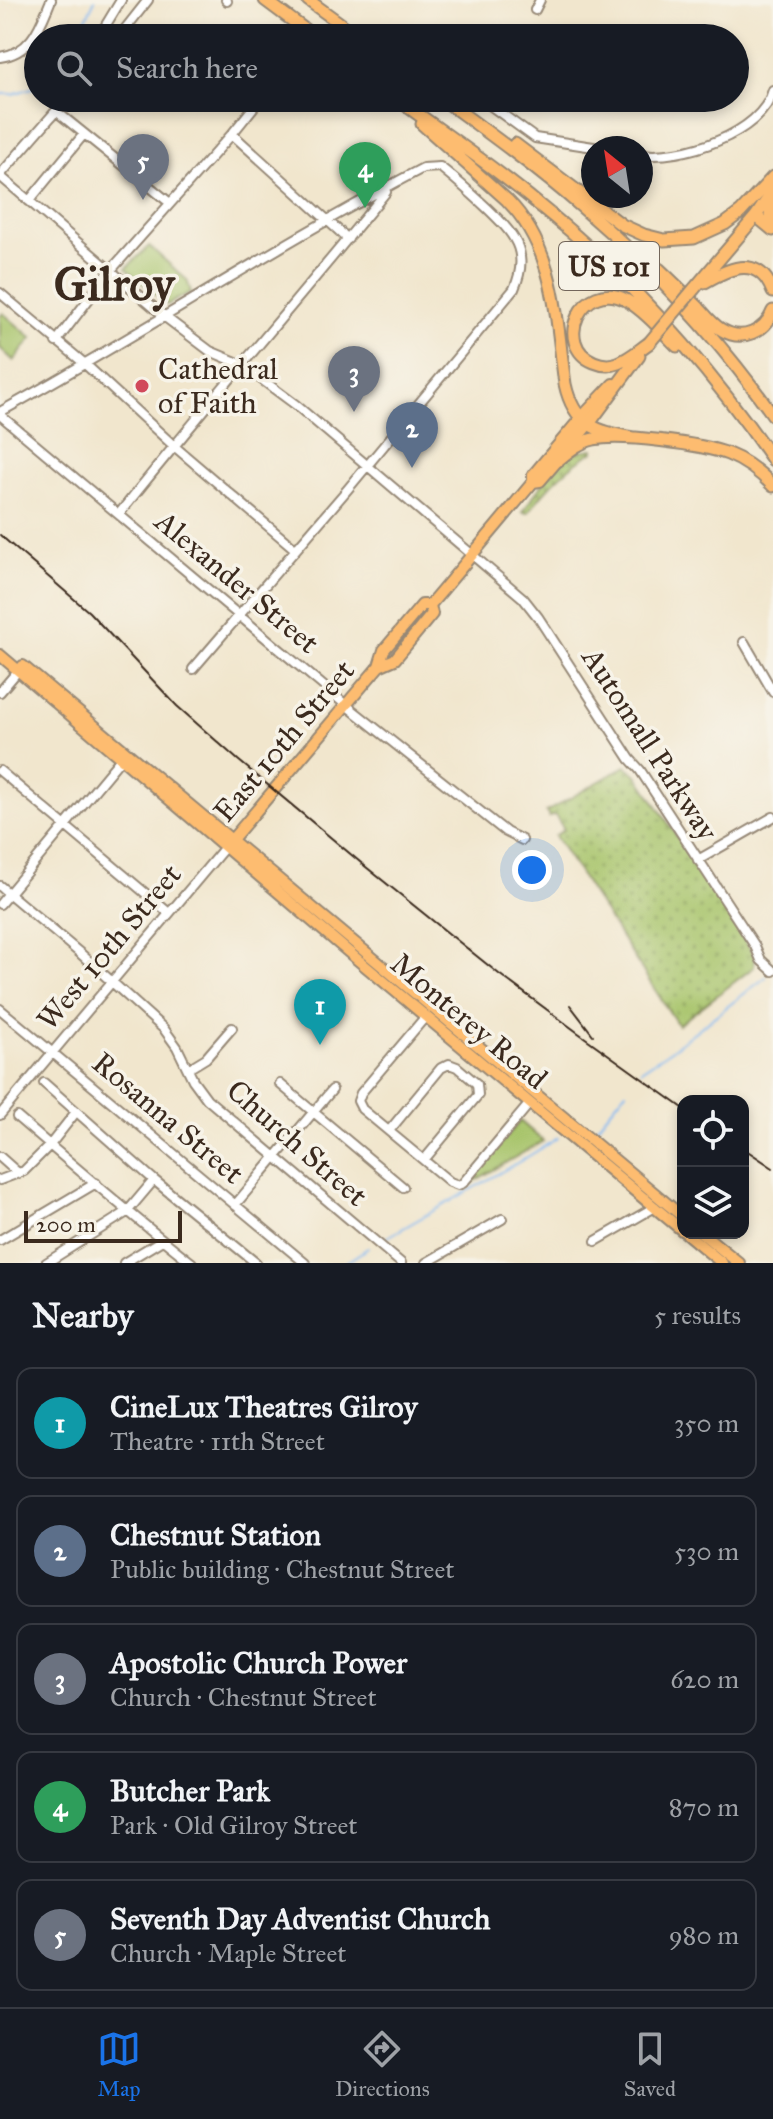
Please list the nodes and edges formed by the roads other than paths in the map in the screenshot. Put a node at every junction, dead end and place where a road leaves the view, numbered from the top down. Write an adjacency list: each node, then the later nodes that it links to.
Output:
1 (51, 0): 8 (street)
2 (121, 0): 9 (street)
3 (148, 0): 10 (street)
4 (265, 0): 11 (highway)
5 (308, 0): 12 (highway)
6 (540, 0): 7 (street)
7 (535, 10)
8 (42, 24)
9 (106, 24)
10 (129, 24)
11 (297, 24)
12 (341, 24)
13 (24, 48): 14 (street)
14 (0, 57)
15 (773, 90): 27 (street)
16 (55, 112): 28 (street)
17 (57, 112): 24 (street)
18 (250, 112): 25 (street)
19 (413, 112): 55 (highway)
20 (415, 112): 54 (highway, US 101)
21 (460, 112): 35 (highway, US 101)
22 (468, 112): 29 (highway)
23 (499, 112): 26 (street)
24 (84, 134): 32 (street); 33 (street)
25 (232, 134): 33 (street); 39 (street)
26 (581, 145)
27 (653, 155)
28 (0, 175): 32 (street, Automall Parkway)
29 (773, 177)
30 (391, 187): 39 (street); 41 (street); 60 (street)
31 (773, 191): 38 (highway)
32 (29, 201): 42 (street, Automall Parkway)
33 (170, 203): 42 (street)
34 (772, 203): 38 (highway); 40 (highway)
35 (581, 206)
36 (583, 208): 46 (highway)
37 (583, 208): 53 (highway, US 101)
38 (756, 216): 40 (highway); 43 (highway, East 10th Street)
39 (329, 220): 41 (street); 47 (street)
40 (773, 228)
41 (348, 239): 51 (street)
42 (111, 270): 47 (street, Automall Parkway); 48 (street)
43 (694, 289): 44 (highway); 49 (highway, East 10th Street, bridge)
44 (773, 292)
45 (0, 293): 48 (street)
46 (773, 311)
47 (165, 317): 50 (street); 51 (street, Automall Parkway)
48 (56, 342): 50 (street)
49 (649, 343): 54 (highway); 55 (highway, East 10th Street)
50 (85, 364): 52 (street); 57 (street)
51 (241, 364): 57 (street); 60 (street, Automall Parkway)
52 (0, 413): 63 (street, Alexander Street)
53 (773, 415)
54 (745, 421): 58 (highway, US 101)
55 (584, 422): 56 (highway); 59 (main road, East 10th Street); 61 (main road, East 10th Street)
56 (633, 438): 59 (highway); 62 (highway)
57 (174, 446): 63 (street); 64 (street)
58 (773, 460)
59 (557, 461): 61 (main road, East 10th Street)
60 (367, 464): 64 (street); 65 (street, Automall Parkway)
61 (533, 482): 65 (main road, East 10th Street)
62 (773, 486)
63 (119, 514): 66 (street, Alexander Street)
64 (295, 549): 66 (street)
65 (472, 555): 74 (main road, East 10th Street); 81 (street, Automall Parkway)
66 (239, 616): 71 (street); 74 (street, Alexander Street)
67 (744, 642): 73 (street)
68 (0, 647): 70 (main road)
69 (0, 655): 70 (main road)
70 (21, 668): 72 (street); 75 (main road)
71 (193, 669)
72 (0, 692)
73 (773, 692)
74 (346, 705): 79 (street, Alexander Street); 80 (main road, East 10th Street)
75 (123, 755): 78 (street); 80 (main road)
76 (0, 771): 78 (street)
77 (773, 817): 81 (street)
78 (64, 825): 83 (street); 85 (street)
79 (522, 840)
80 (228, 843): 85 (street, West 10th Street); 89 (main road, Monterey Road); 114 (main road, Monterey Road)
81 (698, 860): 86 (street, Automall Parkway)
82 (0, 886): 83 (street, Church Street)
83 (9, 893): 84 (street); 87 (street, Church Street)
84 (0, 904)
85 (169, 913): 87 (street, West 10th Street)
86 (773, 971)
87 (111, 982): 91 (street, West 10th Street); 92 (street, Church Street)
88 (0, 1009): 91 (street, Rosanna Street)
89 (426, 1016): 96 (main road, Monterey Road); 101 (street)
90 (232, 1028): 92 (street)
91 (52, 1053): 99 (street, West 10th Street); 111 (street, Rosanna Street)
92 (188, 1069): 104 (street, Church Street)
93 (44, 1083): 97 (street)
94 (280, 1084): 98 (street)
95 (332, 1090): 98 (street)
96 (530, 1103): 105 (street); 112 (main road, Monterey Road)
97 (76, 1112): 102 (street); 108 (street)
98 (314, 1112): 104 (street); 110 (street)
99 (0, 1115)
100 (17, 1117): 102 (street)
101 (389, 1131): 105 (street); 105 (street)
102 (50, 1145): 106 (street); 109 (street)
103 (0, 1157): 106 (street)
104 (275, 1157): 111 (street); 127 (street, Church Street)
105 (424, 1160)
106 (18, 1173): 107 (street)
107 (0, 1180)
108 (154, 1180): 113 (street); 125 (street)
109 (96, 1183): 113 (street); 119 (street)
110 (403, 1187)
111 (235, 1205): 126 (street, Rosanna Street)
112 (655, 1207): 116 (main road, Monterey Road); 121 (street)
113 (127, 1212): 120 (street); 122 (street)
114 (677, 1212)
115 (502, 1219): 128 (street)
116 (677, 1226)
117 (693, 1239): 129 (main road, Monterey Road)
118 (709, 1239): 130 (main road)
119 (0, 1240)
120 (162, 1240): 123 (street); 124 (street)
121 (596, 1241)
122 (46, 1263)
123 (124, 1263)
124 (192, 1263)
125 (256, 1263)
126 (305, 1263)
127 (401, 1263)
128 (426, 1263)
129 (722, 1263)
130 (739, 1263)

